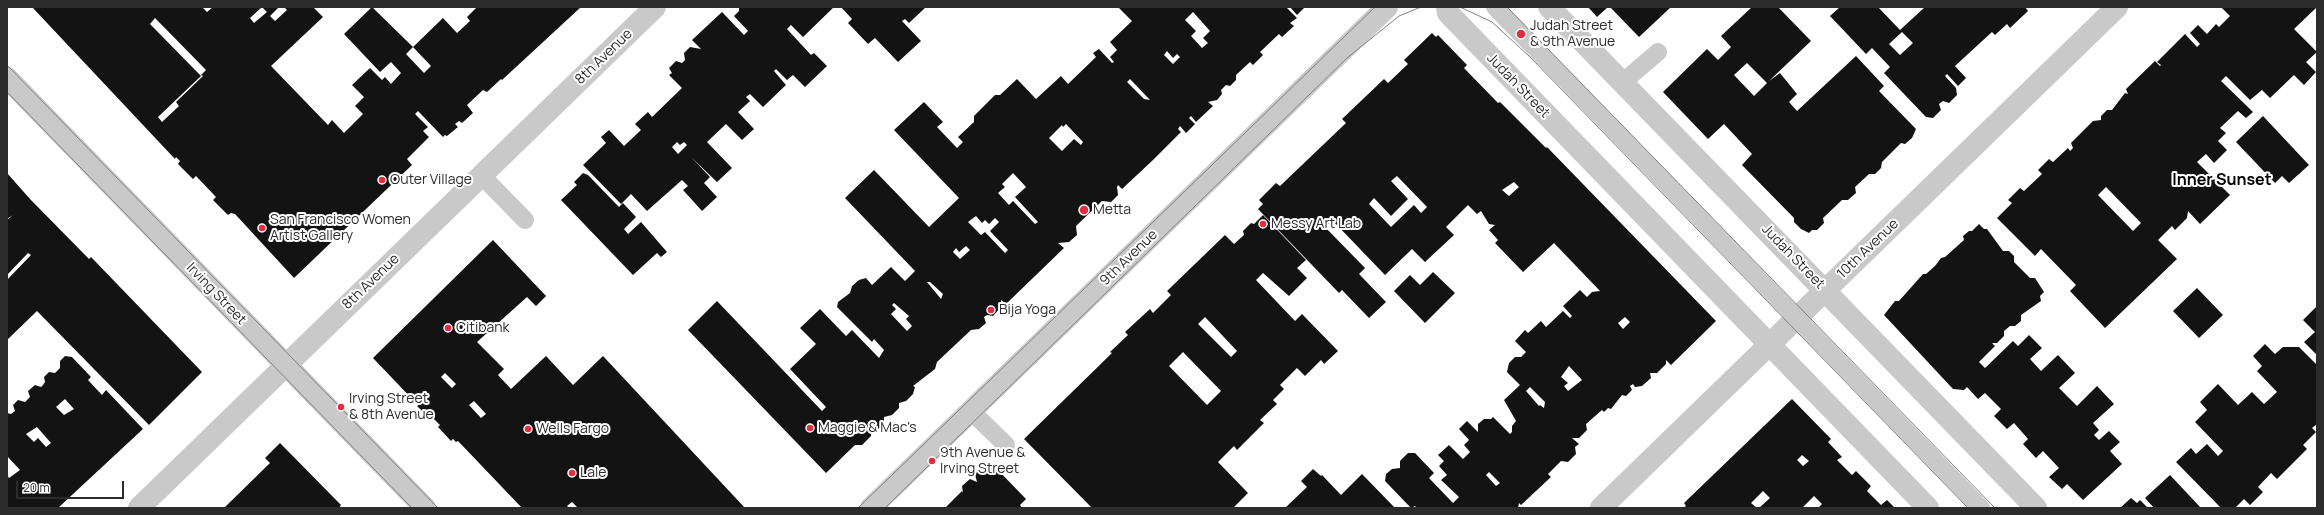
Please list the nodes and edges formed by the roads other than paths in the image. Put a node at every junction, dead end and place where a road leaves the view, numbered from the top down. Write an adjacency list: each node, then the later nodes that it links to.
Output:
1 (655, 7): 10 (street, 8th Avenue)
2 (1387, 7): 16 (street, 9th Avenue)
3 (1446, 7): 14 (street, Judah Street)
4 (1495, 7): 13 (lane)
5 (1549, 7): 9 (street, Judah Street)
6 (2117, 7): 12 (street, 10th Avenue)
7 (1658, 52): 9 (lane)
8 (7, 78): 15 (street, Irving Street)
9 (1622, 82): 12 (street, Judah Street)
10 (482, 176): 11 (lane); 15 (street, 8th Avenue)
11 (525, 220)
12 (1825, 291): 13 (street, 10th Avenue); 24 (street, Judah Street)
13 (1797, 318): 14 (street, 10th Avenue); 23 (lane)
14 (1769, 345): 21 (street, 10th Avenue); 22 (street, Judah Street)
15 (286, 366): 18 (street, 8th Avenue); 19 (street, Irving Street)
16 (971, 411): 17 (lane); 20 (street, 9th Avenue)
17 (1006, 445)
18 (139, 508)
19 (425, 508)
20 (871, 508)
21 (1601, 508)
22 (1928, 508)
23 (1981, 508)
24 (2036, 508)

